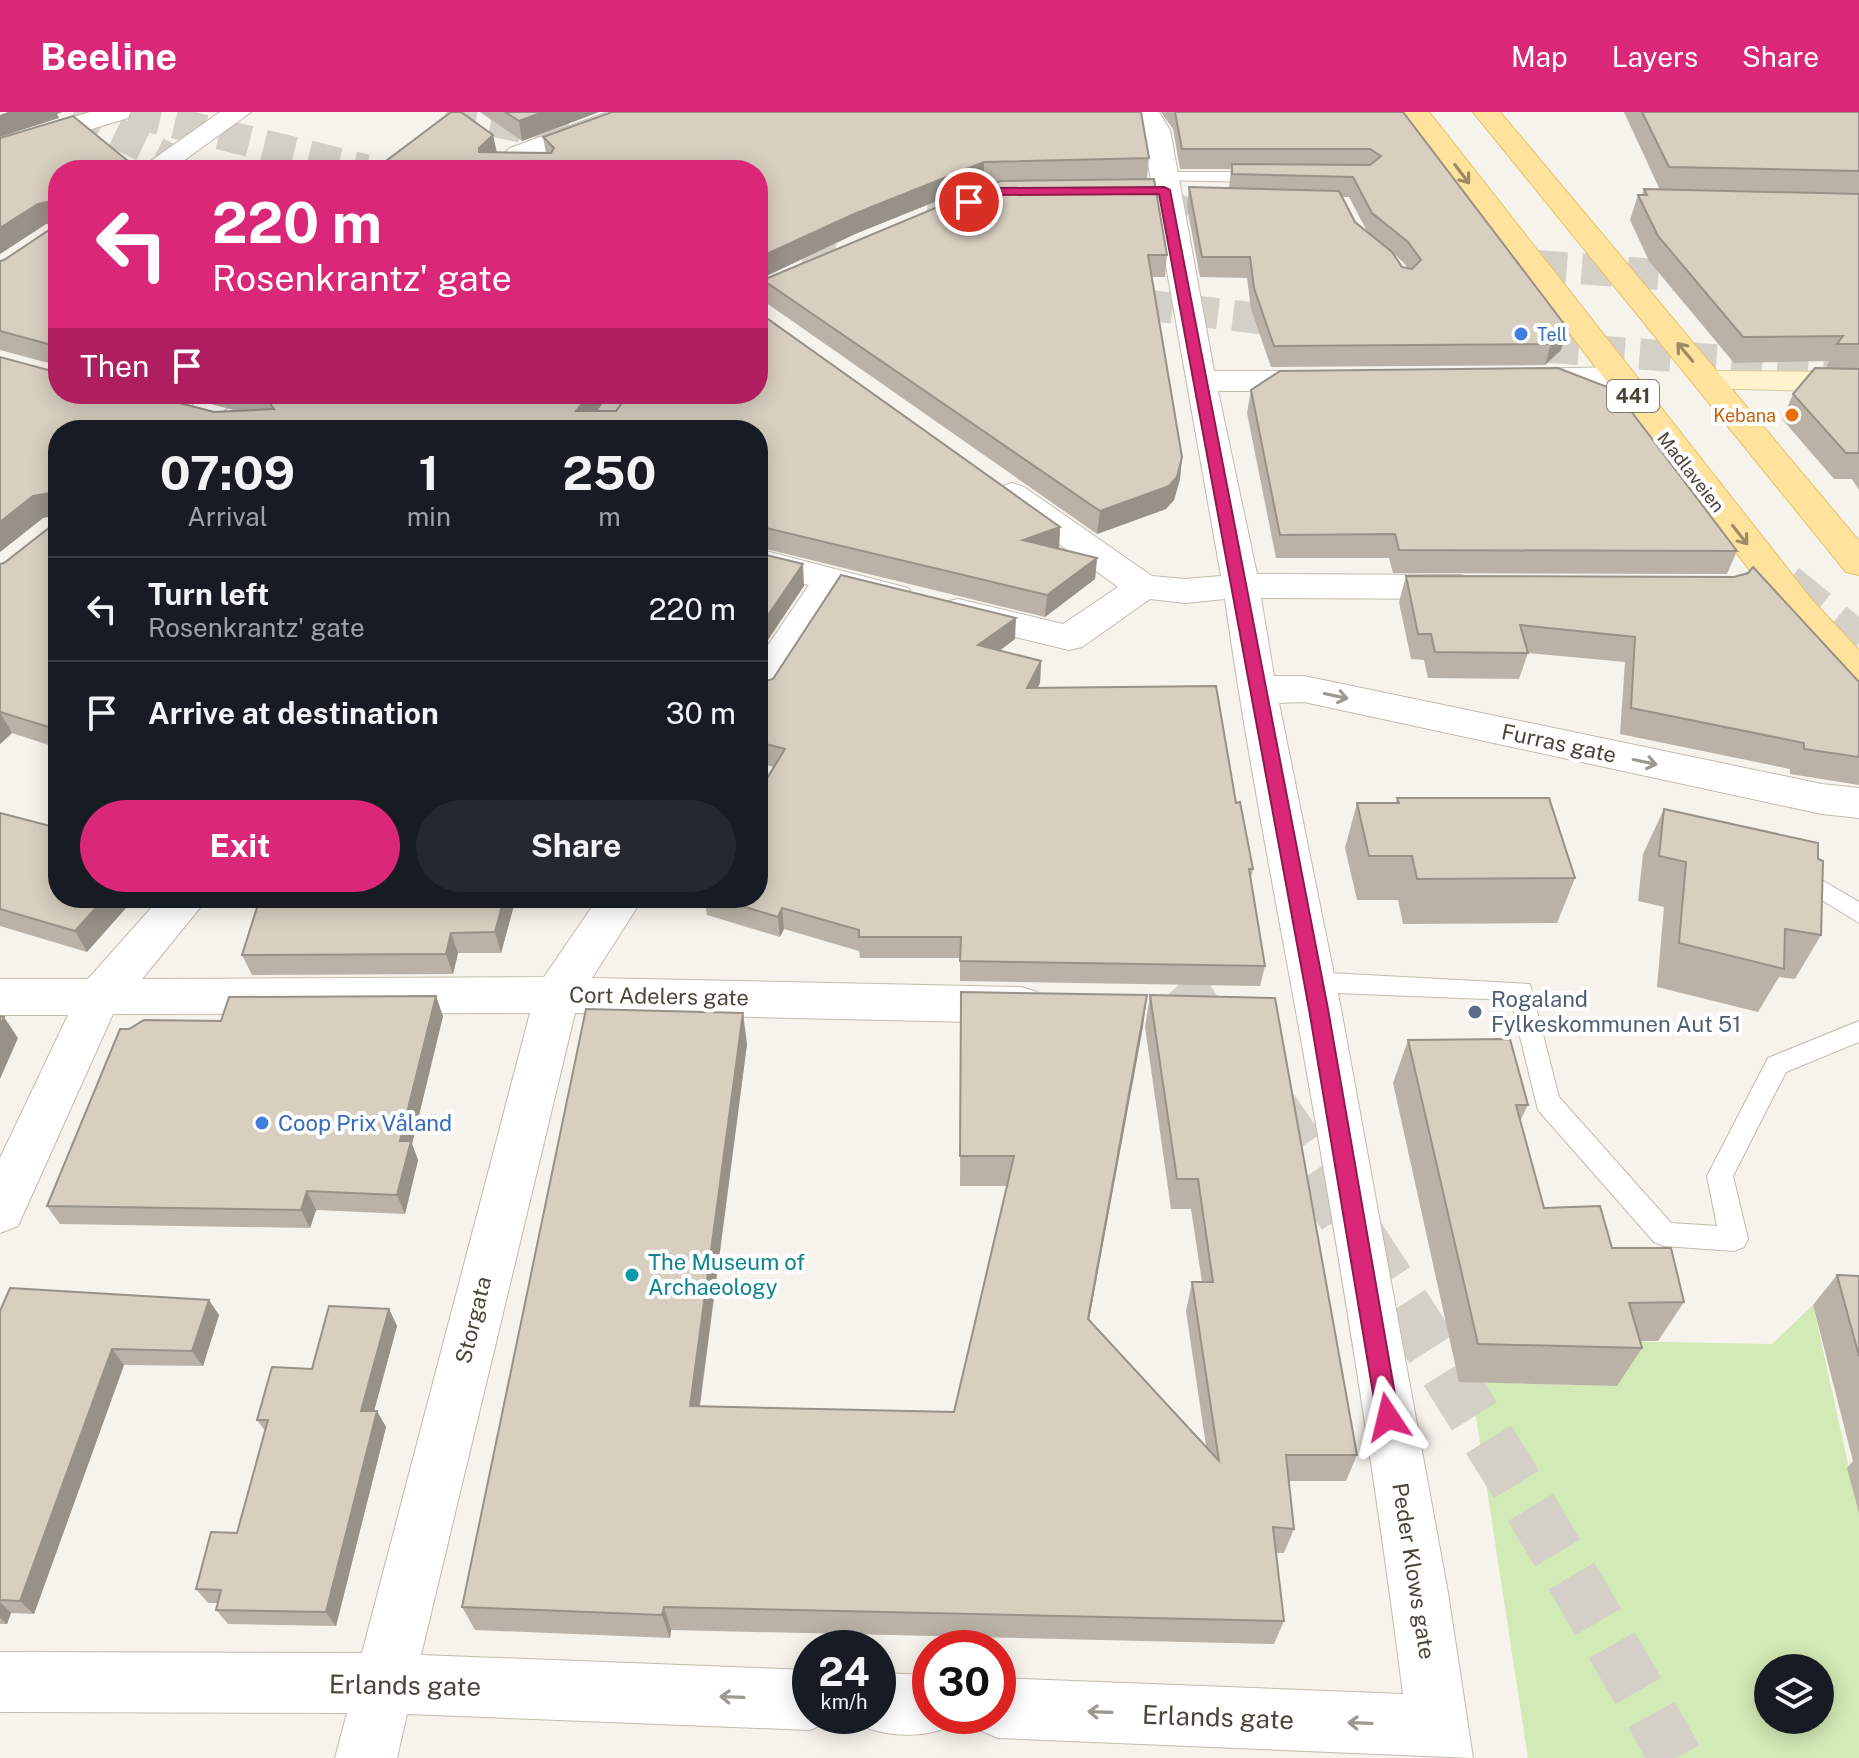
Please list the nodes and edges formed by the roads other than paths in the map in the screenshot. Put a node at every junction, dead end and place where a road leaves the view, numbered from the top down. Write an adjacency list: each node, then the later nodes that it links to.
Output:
1 (118, 112): 8 (street)
2 (238, 112): 9 (street)
3 (633, 112): 11 (street)
4 (1146, 112): 13 (street, Peder Klows gate)
5 (1415, 112): 15 (main road, Madlaveien / 441, one-way to 15)
6 (1486, 112): 19 (main road, one-way to 6)
7 (495, 137): 10 (street)
8 (0, 149)
9 (167, 160)
10 (509, 160)
11 (515, 160)
12 (1278, 177): 13 (lane)
13 (1156, 186): 14 (street); 18 (street, Peder Klows gate)
14 (1215, 189)
15 (1618, 377): 17 (street); 28 (main road, Madlaveien / 441, one-way to 28)
16 (1351, 380): 18 (street)
17 (1488, 380)
18 (1200, 381): 25 (street, Peder Klows gate)
19 (1709, 381): 20 (main road); 23 (main road)
20 (1859, 382)
21 (989, 477): 26 (street)
22 (768, 563): 24 (street)
23 (1859, 564)
24 (831, 580): 26 (street); 29 (street)
25 (1241, 586): 26 (street); 27 (street); 30 (street, Peder Klows gate)
26 (1143, 587)
27 (1503, 587)
28 (1859, 674)
29 (768, 675)
30 (1258, 690): 31 (street, Furras gate, one-way to 31); 39 (street, Peder Klows gate)
31 (1859, 803)
32 (1815, 885): 35 (lane)
33 (177, 908): 38 (street)
34 (614, 908): 36 (street, Storgata)
35 (1859, 914)
36 (557, 995): 38 (street, Cort Adelers gate); 40 (street, Cort Adelers gate); 44 (street, Storgata)
37 (0, 997): 38 (street, Cort Adelers gate)
38 (98, 998): 42 (street)
39 (1303, 1000): 41 (lane); 47 (street, Peder Klows gate)
40 (1066, 1006)
41 (1859, 1031)
42 (0, 1211)
43 (0, 1682): 44 (street, Erlands gate)
44 (384, 1683): 45 (street, Erlands gate, one-way to 44); 48 (street, Storgata)
45 (792, 1699)
46 (1016, 1709): 47 (street, Erlands gate, one-way to 46)
47 (1440, 1742)
48 (366, 1758)

